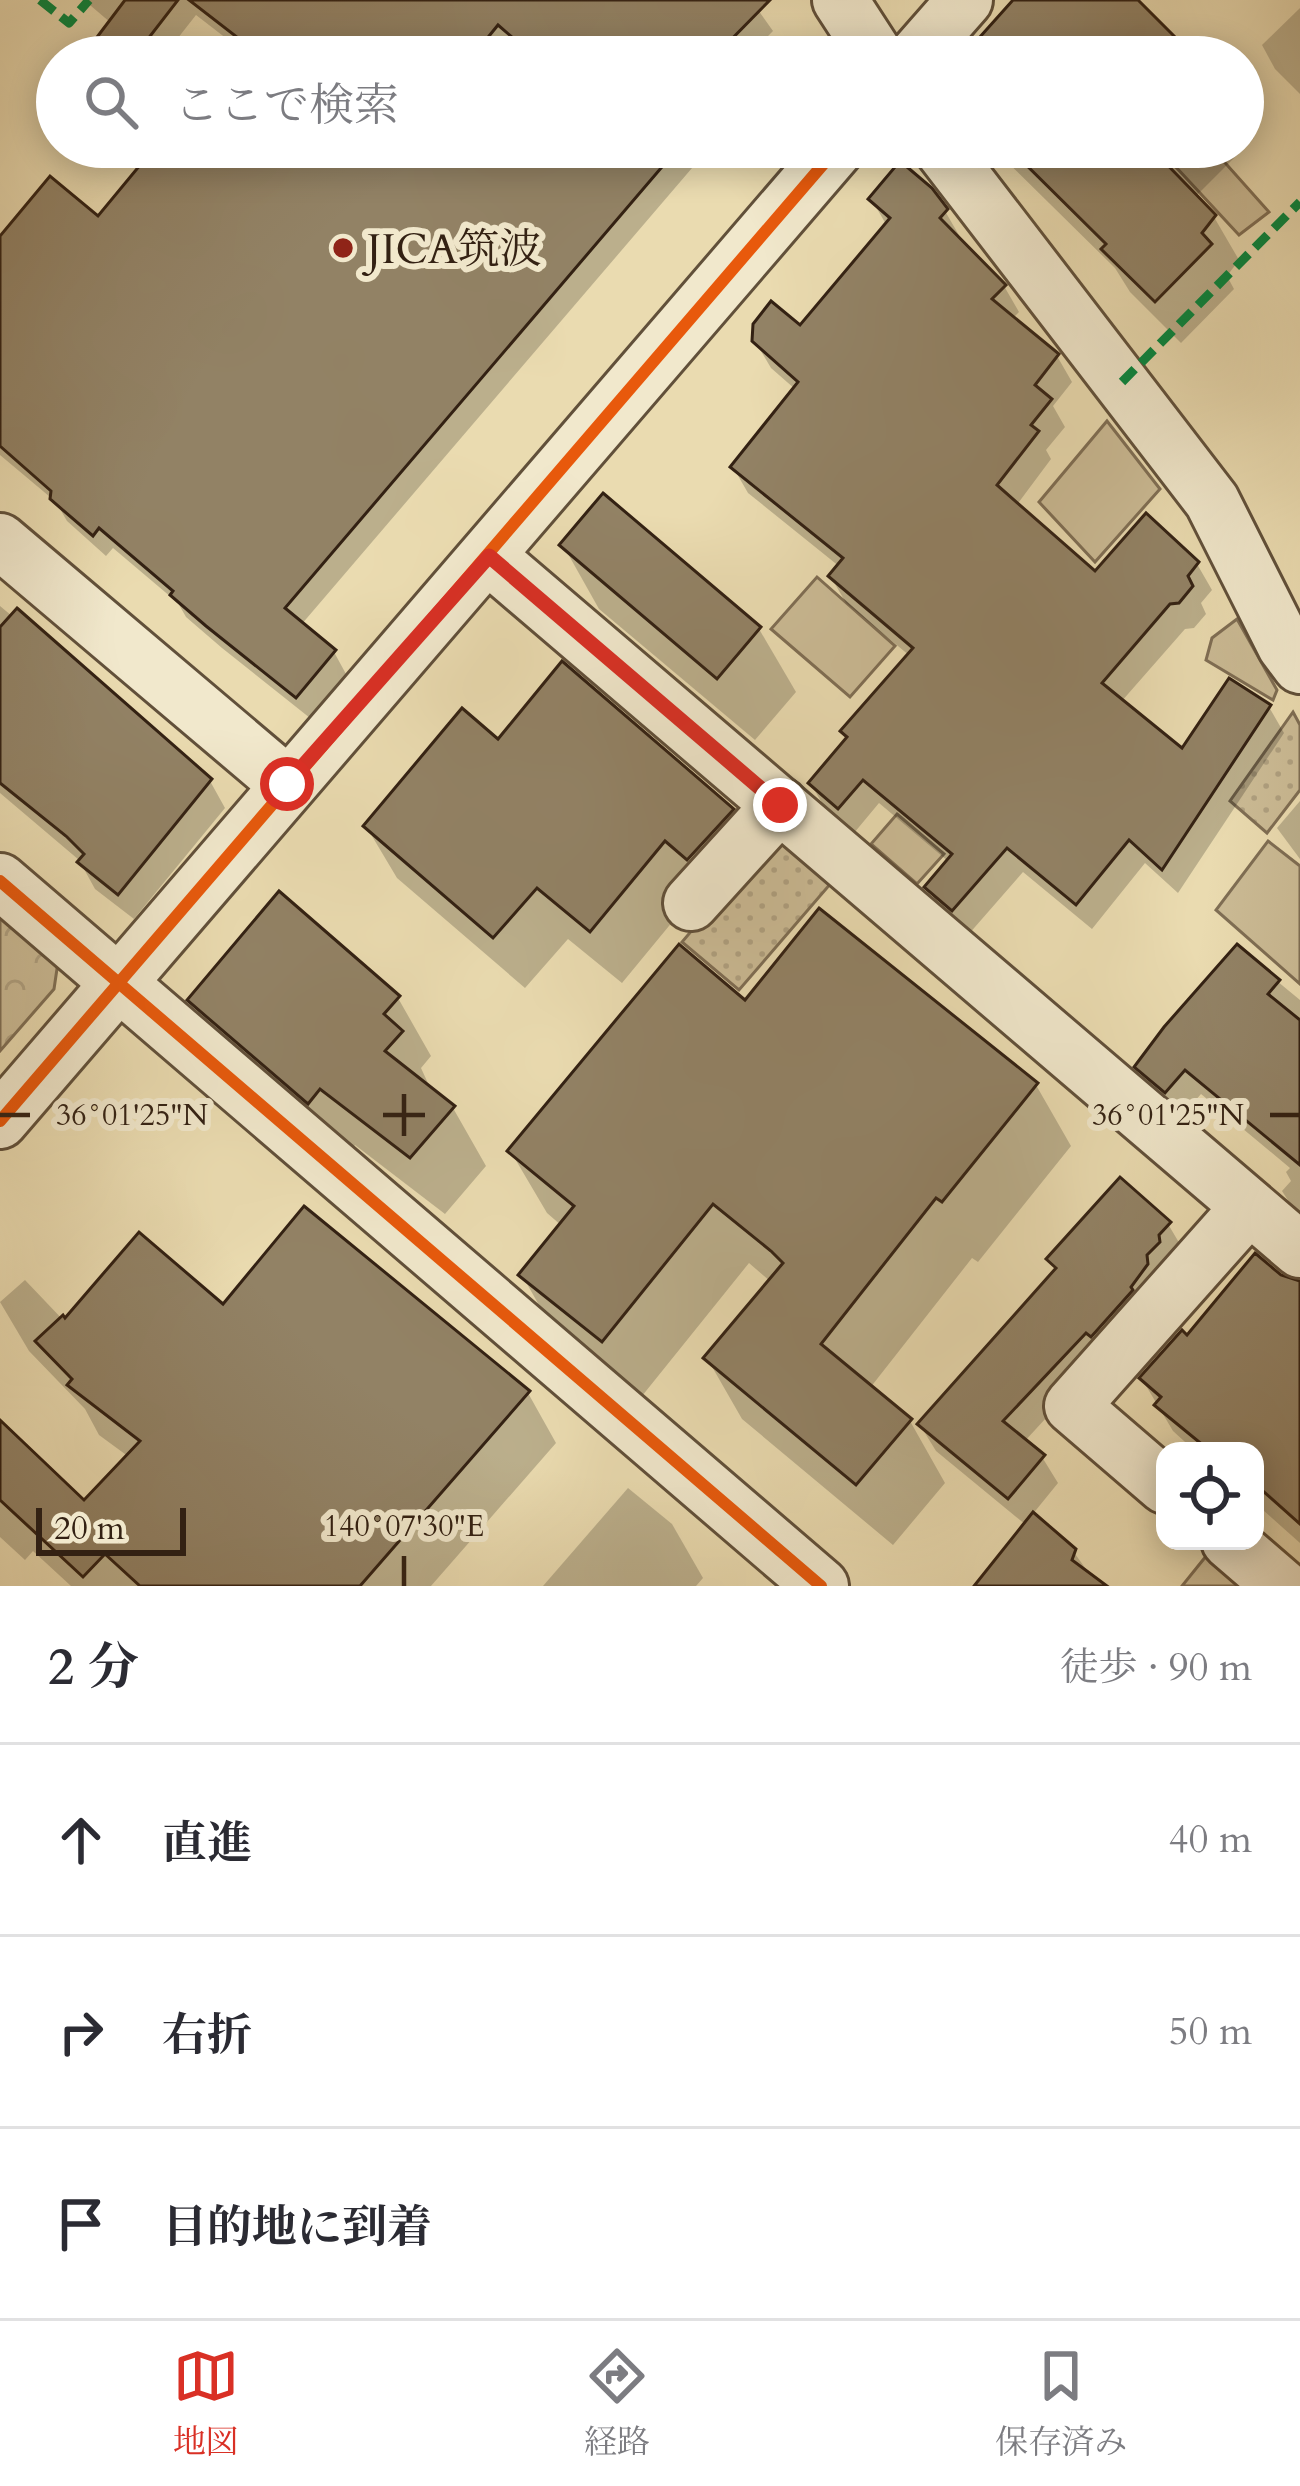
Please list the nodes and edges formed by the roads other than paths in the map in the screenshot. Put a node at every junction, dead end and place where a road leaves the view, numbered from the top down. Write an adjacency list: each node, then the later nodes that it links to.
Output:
1 (840, 0): 3 (street)
2 (965, 0): 4 (street)
3 (863, 36)
4 (933, 36)
5 (820, 168): 8 (street)
6 (956, 168): 9 (street)
7 (0, 541): 10 (street)
8 (489, 556): 10 (street); 11 (street)
9 (1300, 667)
10 (287, 784): 14 (street)
11 (780, 805): 13 (street); 16 (street)
12 (0, 880): 14 (street)
13 (691, 903)
14 (117, 982): 15 (street); 20 (street)
15 (0, 1121)
16 (1249, 1207): 17 (street); 18 (street)
17 (1300, 1250)
18 (1156, 1478)
19 (1239, 1550): 21 (street)
20 (821, 1586)
21 (1281, 1586)

